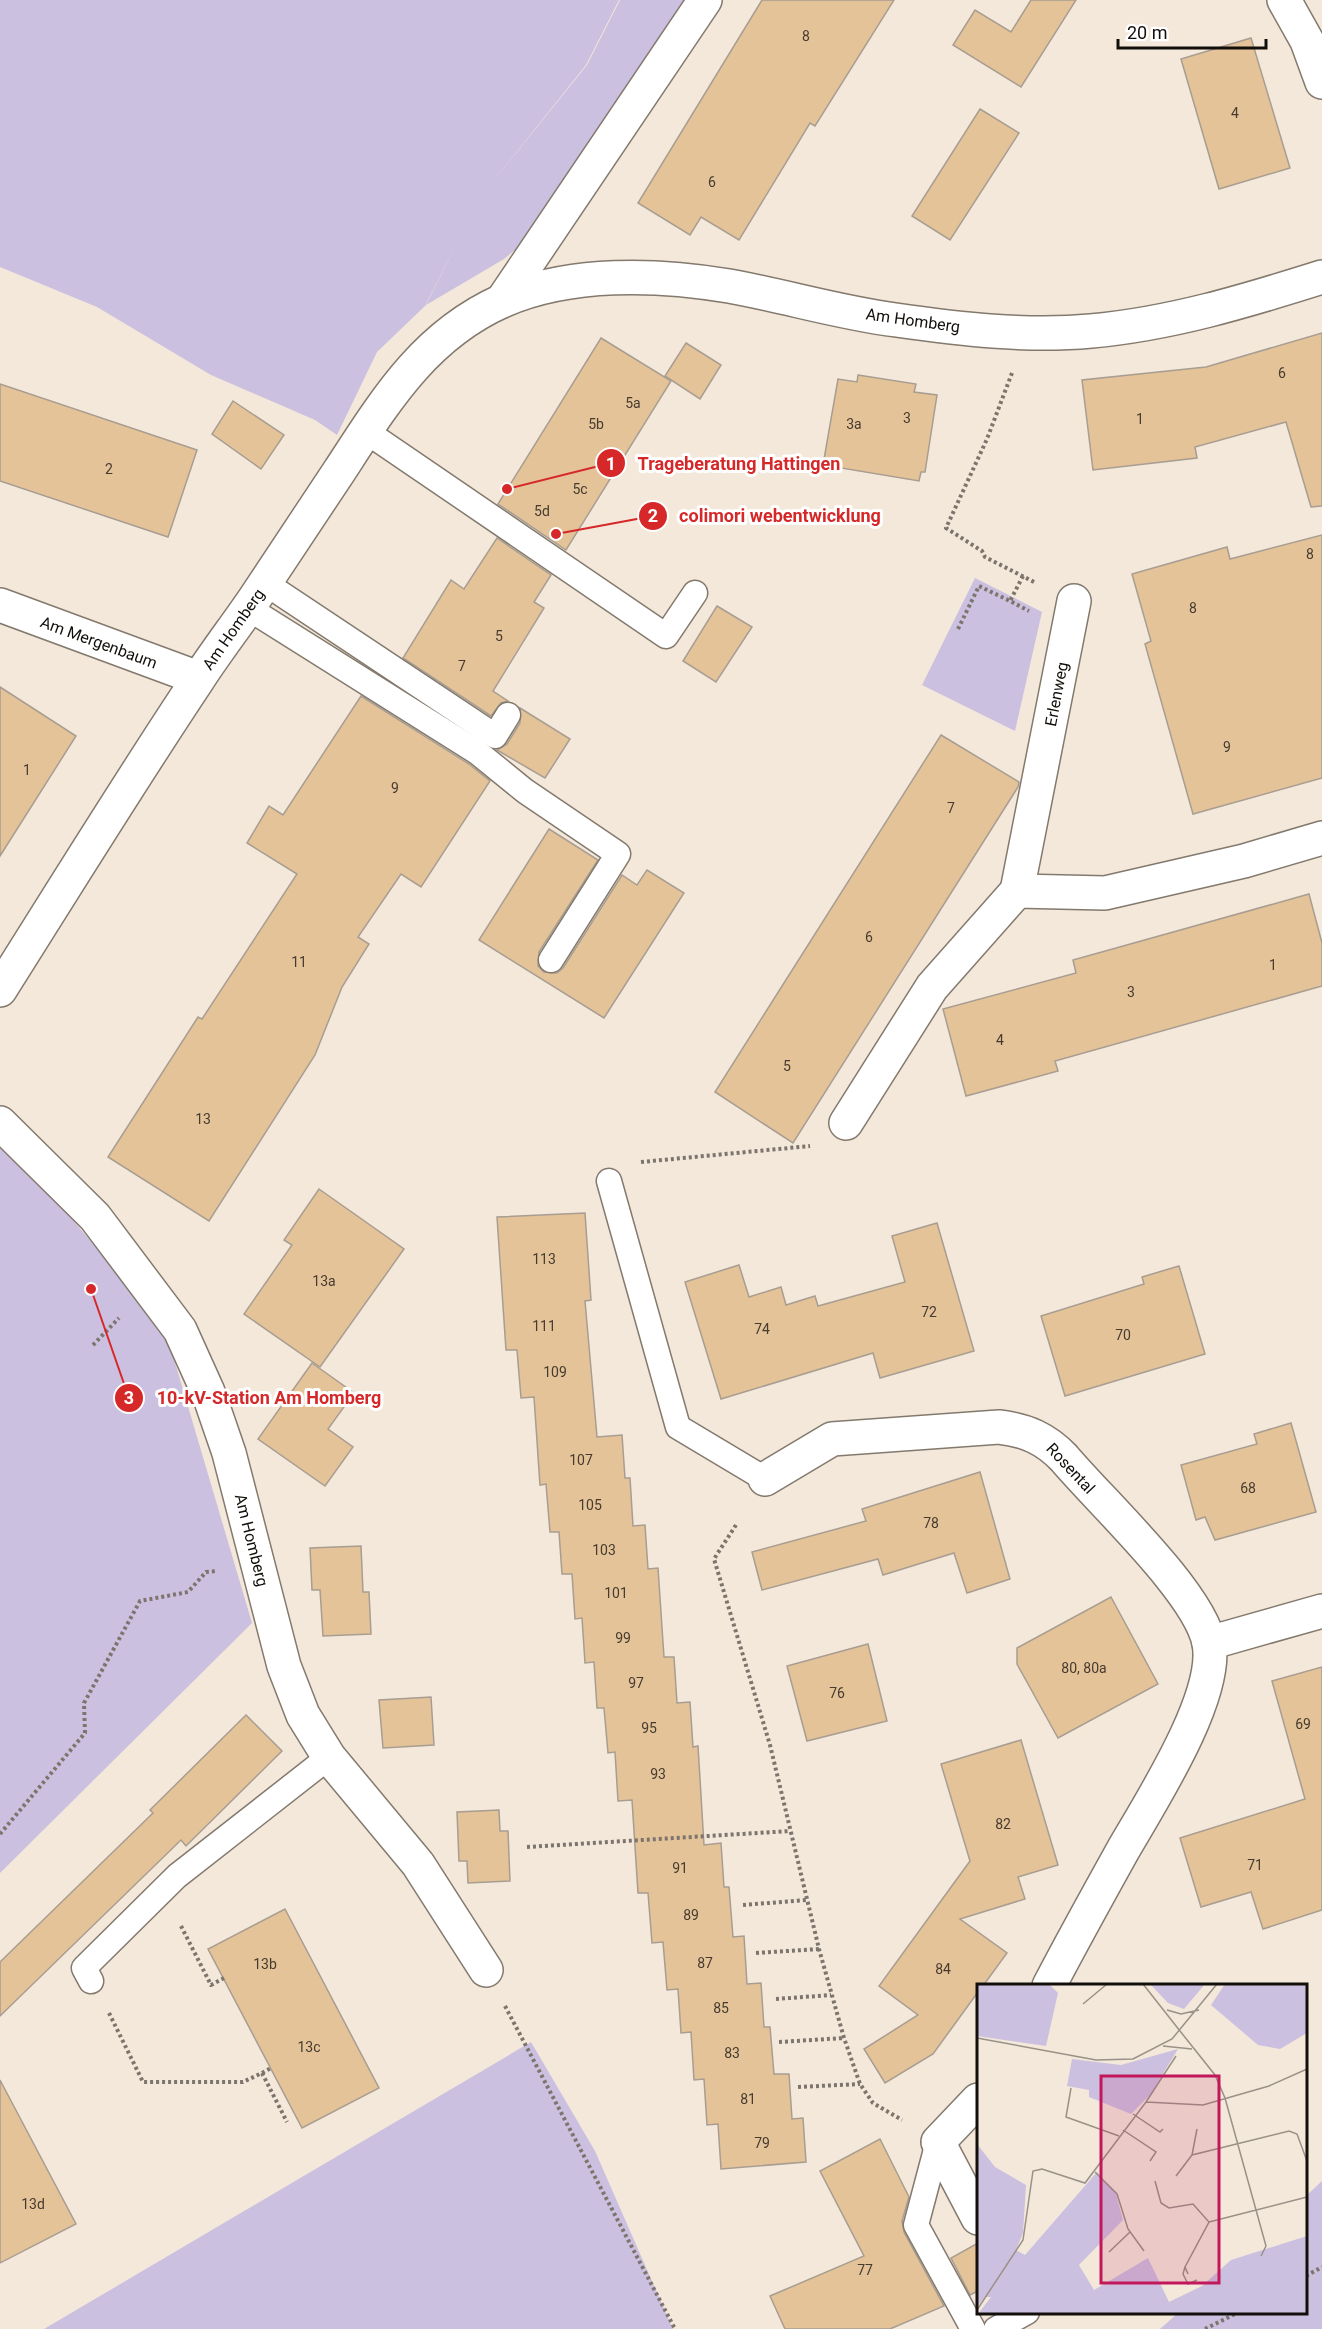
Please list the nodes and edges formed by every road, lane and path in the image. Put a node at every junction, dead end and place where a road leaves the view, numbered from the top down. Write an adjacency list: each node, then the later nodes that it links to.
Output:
1 (705, 0): 5 (street, Am Homberg)
2 (1284, 0): 3 (street)
3 (1322, 82)
4 (1322, 276): 6 (street, Am Homberg)
5 (502, 301): 6 (street, Am Homberg); 7 (street, Am Homberg)
6 (1018, 333): 8 (path)
7 (364, 430): 9 (lane); 10 (street, Am Homberg)
8 (1023, 576): 11 (path); 12 (path)
9 (695, 593)
10 (257, 596): 16 (street, Am Homberg); 17 (lane); 20 (lane)
11 (1010, 602): 14 (path); 15 (path)
12 (1074, 602): 19 (street, Erlenweg)
13 (0, 605): 16 (street, Am Mergenbaum)
14 (1037, 615)
15 (958, 629)
16 (198, 678): 21 (street, Am Homberg)
17 (508, 715)
18 (1322, 838): 19 (street)
19 (1017, 891): 23 (street)
20 (551, 960)
21 (0, 990)
22 (0, 1123): 28 (street, Am Homberg)
23 (846, 1123): 24 (path)
24 (636, 1162)
25 (609, 1181): 26 (lane)
26 (765, 1479): 30 (street, Rosental)
27 (736, 1525): 32 (path)
28 (258, 1565): 31 (street, Am Homberg); 33 (path)
29 (1322, 1611): 30 (street)
30 (1209, 1643): 43 (street)
31 (329, 1757): 35 (lane); 40 (street, Am Homberg)
32 (790, 1831): 34 (path); 36 (path)
33 (0, 1834)
34 (527, 1847)
35 (162, 1891): 41 (path); 42 (lane)
36 (807, 1900): 37 (path); 38 (path)
37 (743, 1905)
38 (819, 1948): 39 (path); 44 (path)
39 (756, 1953)
40 (486, 1970): 60 (path)
41 (224, 1978)
42 (92, 1981): 49 (path)
43 (1050, 1984)
44 (831, 1995): 45 (path); 46 (path)
45 (776, 1999)
46 (844, 2038): 47 (path); 50 (path)
47 (779, 2042)
48 (271, 2068): 49 (path)
49 (262, 2073): 53 (path)
50 (860, 2084): 51 (path); 54 (path)
51 (798, 2088)
52 (977, 2101): 54 (street)
53 (287, 2122)
54 (938, 2142): 55 (street); 61 (lane)
55 (977, 2216)
56 (1322, 2267): 57 (path)
57 (1307, 2275)
58 (1025, 2314): 62 (lane)
59 (1237, 2314): 63 (path)
60 (675, 2329)
61 (973, 2329)
62 (996, 2329)
63 (1205, 2329)

